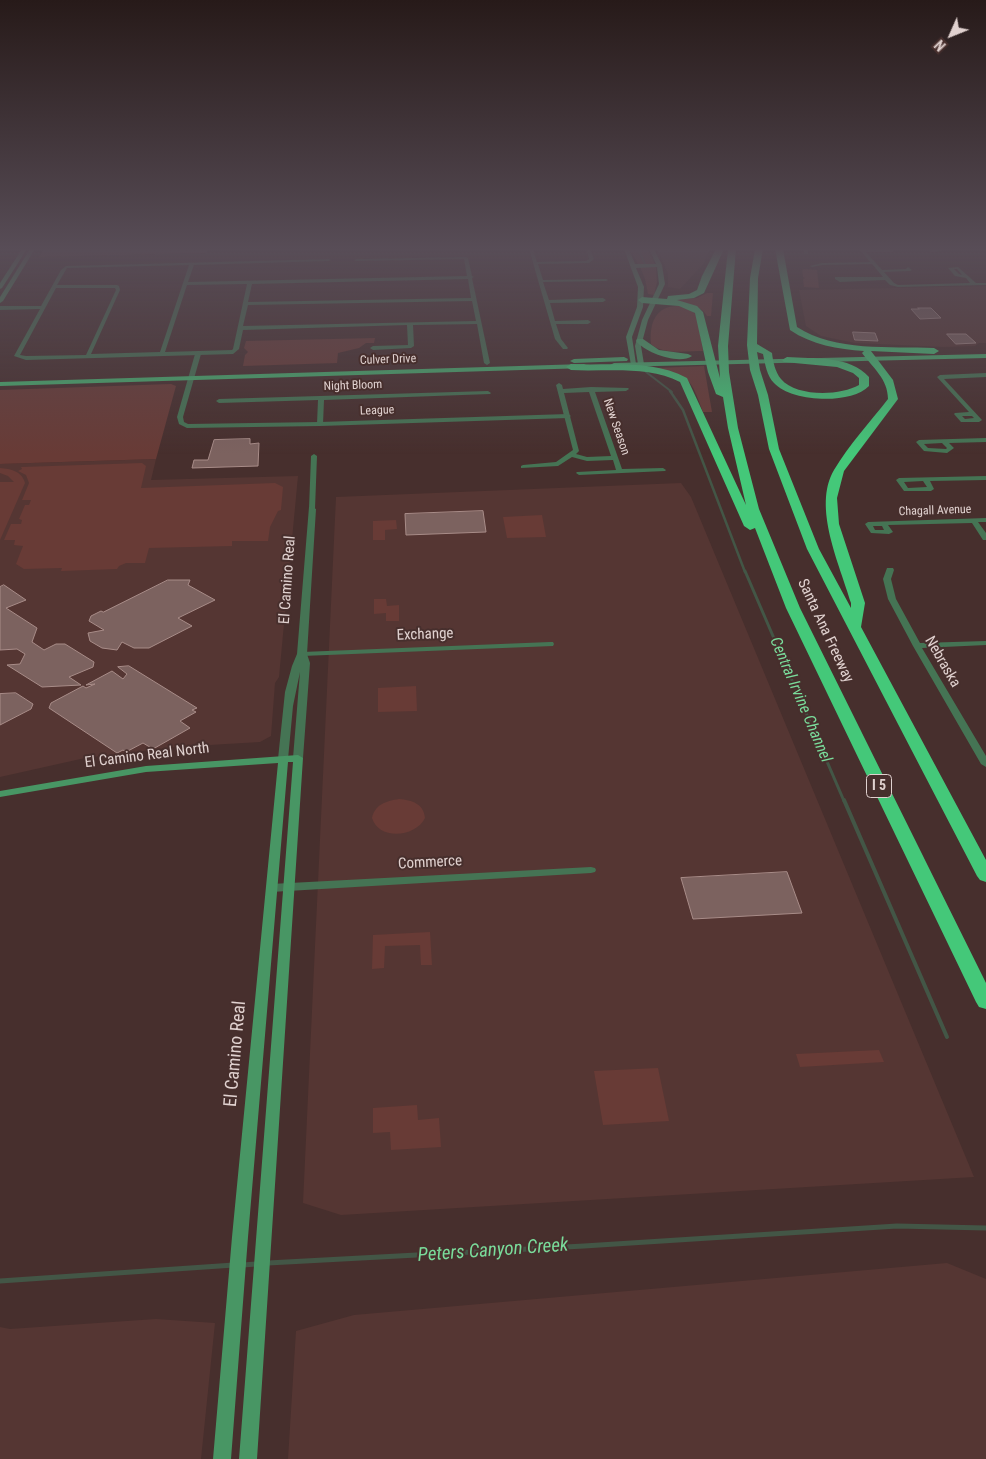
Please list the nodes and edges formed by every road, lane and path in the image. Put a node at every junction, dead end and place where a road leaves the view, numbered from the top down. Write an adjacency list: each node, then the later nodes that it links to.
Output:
1 (37, 317): 26 (street)
2 (106, 317): 26 (street)
3 (175, 317): 24 (street)
4 (243, 317): 17 (street)
5 (478, 317): 13 (street)
6 (552, 317): 15 (street)
7 (635, 317): 31 (main road)
8 (647, 317): 18 (main road)
9 (702, 317): 46 (highway)
10 (726, 317): 46 (highway, Santa Ana Freeway / I 5)
11 (753, 317): 19 (highway, Santa Ana Freeway)
12 (791, 317): 23 (highway)
13 (479, 322): 16 (street); 32 (street)
14 (588, 322): 15 (street)
15 (554, 323): 21 (street)
16 (410, 324): 17 (street); 20 (street)
17 (241, 328): 25 (street)
18 (640, 341): 29 (main road); 31 (main road)
19 (753, 346): 30 (highway); 65 (highway, Santa Ana Freeway)
20 (373, 348)
21 (565, 348)
22 (986, 350): 23 (main road, Culver Drive)
23 (934, 351): 27 (main road, Culver Drive)
24 (162, 354): 25 (street); 26 (street)
25 (198, 354): 34 (street)
26 (88, 356)
27 (869, 356): 28 (main road, Culver Drive); 29 (main road, Culver Drive); 30 (main road, Culver Drive); 65 (highway)
28 (986, 356)
29 (696, 357): 31 (main road, Culver Drive)
30 (787, 360): 31 (main road, Culver Drive)
31 (636, 362): 32 (main road, Culver Drive); 33 (main road, Culver Drive)
32 (487, 363): 34 (main road, Culver Drive)
33 (571, 366): 34 (main road, Culver Drive); 63 (highway)
34 (192, 375): 36 (main road, Culver Drive); 37 (main road, Culver Drive); 45 (street, League)
35 (986, 375): 43 (street)
36 (0, 378)
37 (0, 384)
38 (626, 388): 39 (street, New Season)
39 (591, 389): 44 (street, New Season); 51 (street, New Season)
40 (488, 393): 41 (street, Night Bloom)
41 (321, 398): 42 (street, Night Bloom); 45 (street)
42 (219, 401)
43 (973, 414)
44 (568, 416): 45 (street, League); 49 (street)
45 (320, 424)
46 (733, 428): 63 (highway, Santa Ana Freeway / I 5)
47 (986, 440): 48 (street)
48 (944, 442)
49 (572, 455): 51 (street); 52 (street)
50 (314, 456): 58 (street)
51 (615, 458): 54 (street, New Season)
52 (523, 467)
53 (663, 470): 54 (street, New Season)
54 (620, 472): 55 (street, New Season)
55 (580, 473)
56 (986, 478): 57 (street)
57 (926, 480)
58 (312, 509): 69 (street, El Camino Real)
59 (974, 520): 60 (street, Chagall Avenue); 61 (street, Chagall Avenue); 62 (street)
60 (986, 520)
61 (884, 524)
62 (986, 538)
63 (776, 567): 78 (highway, Santa Ana Freeway / I 5)
64 (890, 570): 68 (street, Nebraska)
65 (854, 628): 75 (highway, Santa Ana Freeway)
66 (986, 643): 68 (street)
67 (550, 644): 69 (street, Exchange)
68 (917, 646): 72 (street, Nebraska)
69 (302, 654): 70 (street, El Camino Real); 71 (street, El Camino Real)
70 (298, 758): 71 (main road, El Camino Real North); 76 (main road, El Camino Real)
71 (283, 759): 73 (main road, El Camino Real North); 77 (main road, El Camino Real)
72 (986, 764)
73 (0, 794)
74 (591, 870): 76 (street, Commerce)
75 (986, 876)
76 (288, 886): 77 (street, Commerce); 80 (main road, El Camino Real)
77 (271, 888): 79 (main road, El Camino Real)
78 (986, 1002)
79 (222, 1459)
80 (248, 1459)

